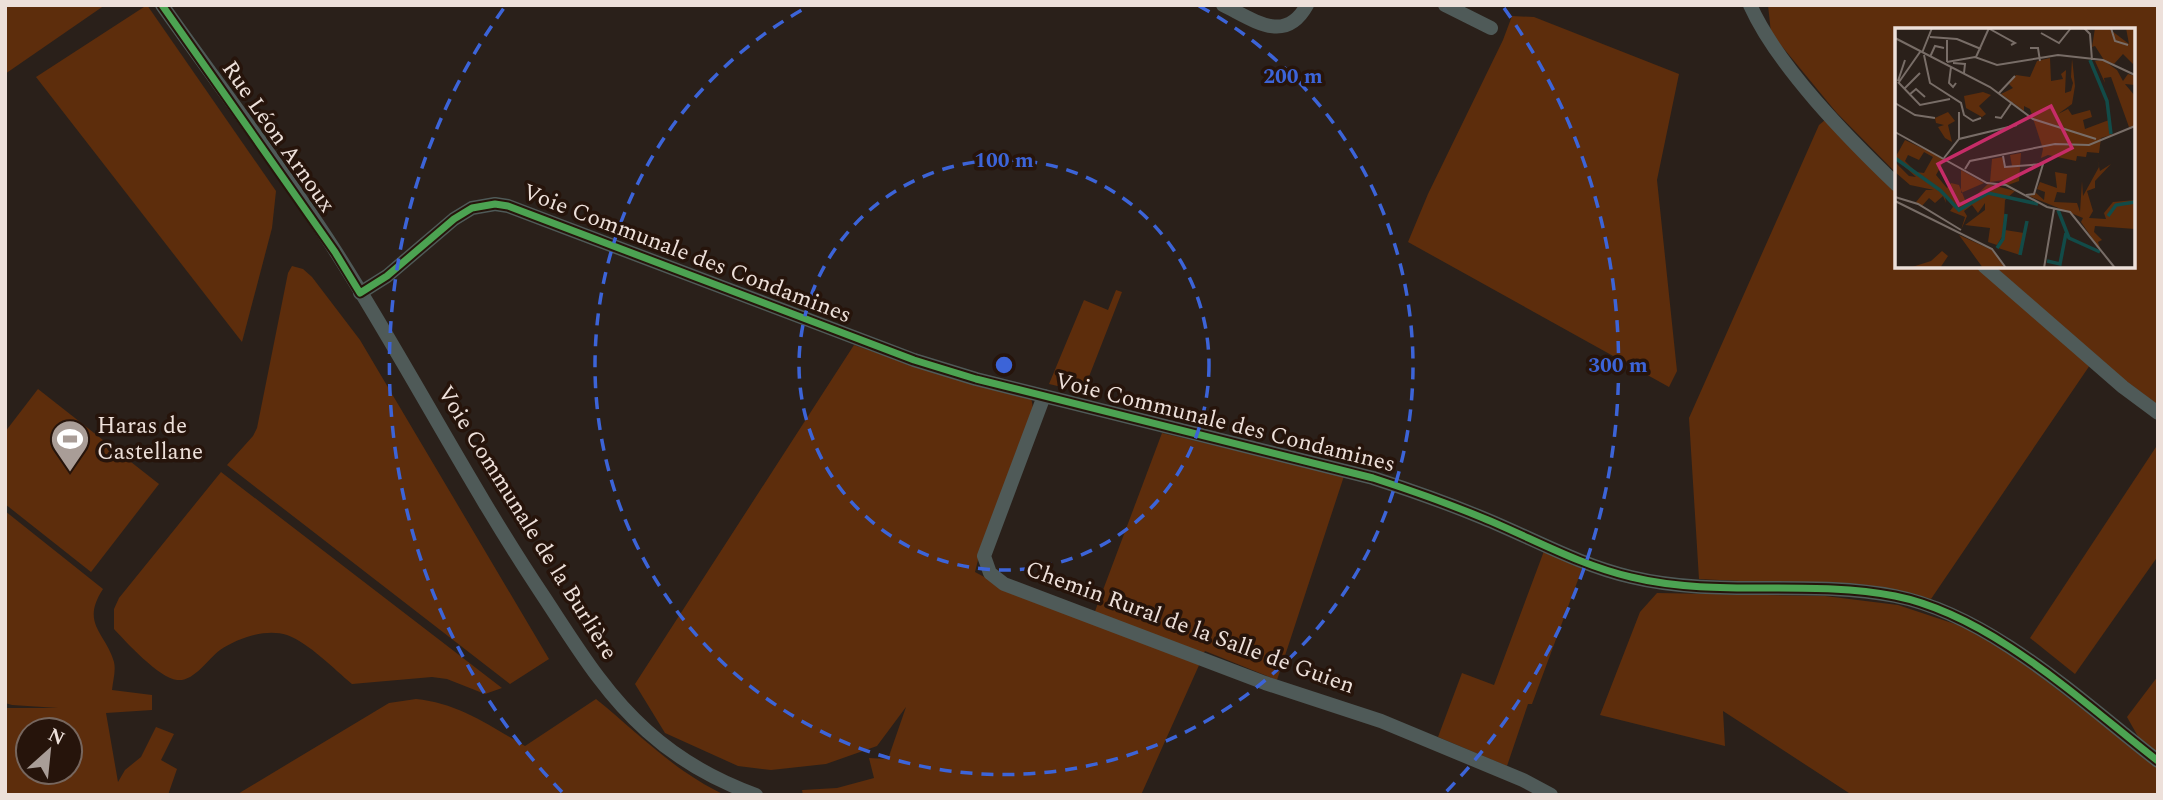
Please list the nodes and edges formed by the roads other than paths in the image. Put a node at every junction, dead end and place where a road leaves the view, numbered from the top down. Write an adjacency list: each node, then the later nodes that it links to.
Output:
1 (162, 5): 9 (street, Rue Léon Arnoux)
2 (1223, 5): 3 (street)
3 (1307, 5)
4 (1445, 5): 6 (street)
5 (1750, 5): 7 (street)
6 (1491, 28)
7 (1895, 183)
8 (1986, 268): 11 (street)
9 (360, 293): 10 (street, Voie Communale des Condamines); 13 (street, Voie Communale de la Burlière)
10 (1044, 396): 12 (street, Voie Communale des Condamines); 14 (street, Chemin Rural de la Salle de Guien)
11 (2158, 413)
12 (2158, 761)
13 (756, 795)
14 (1551, 795)

